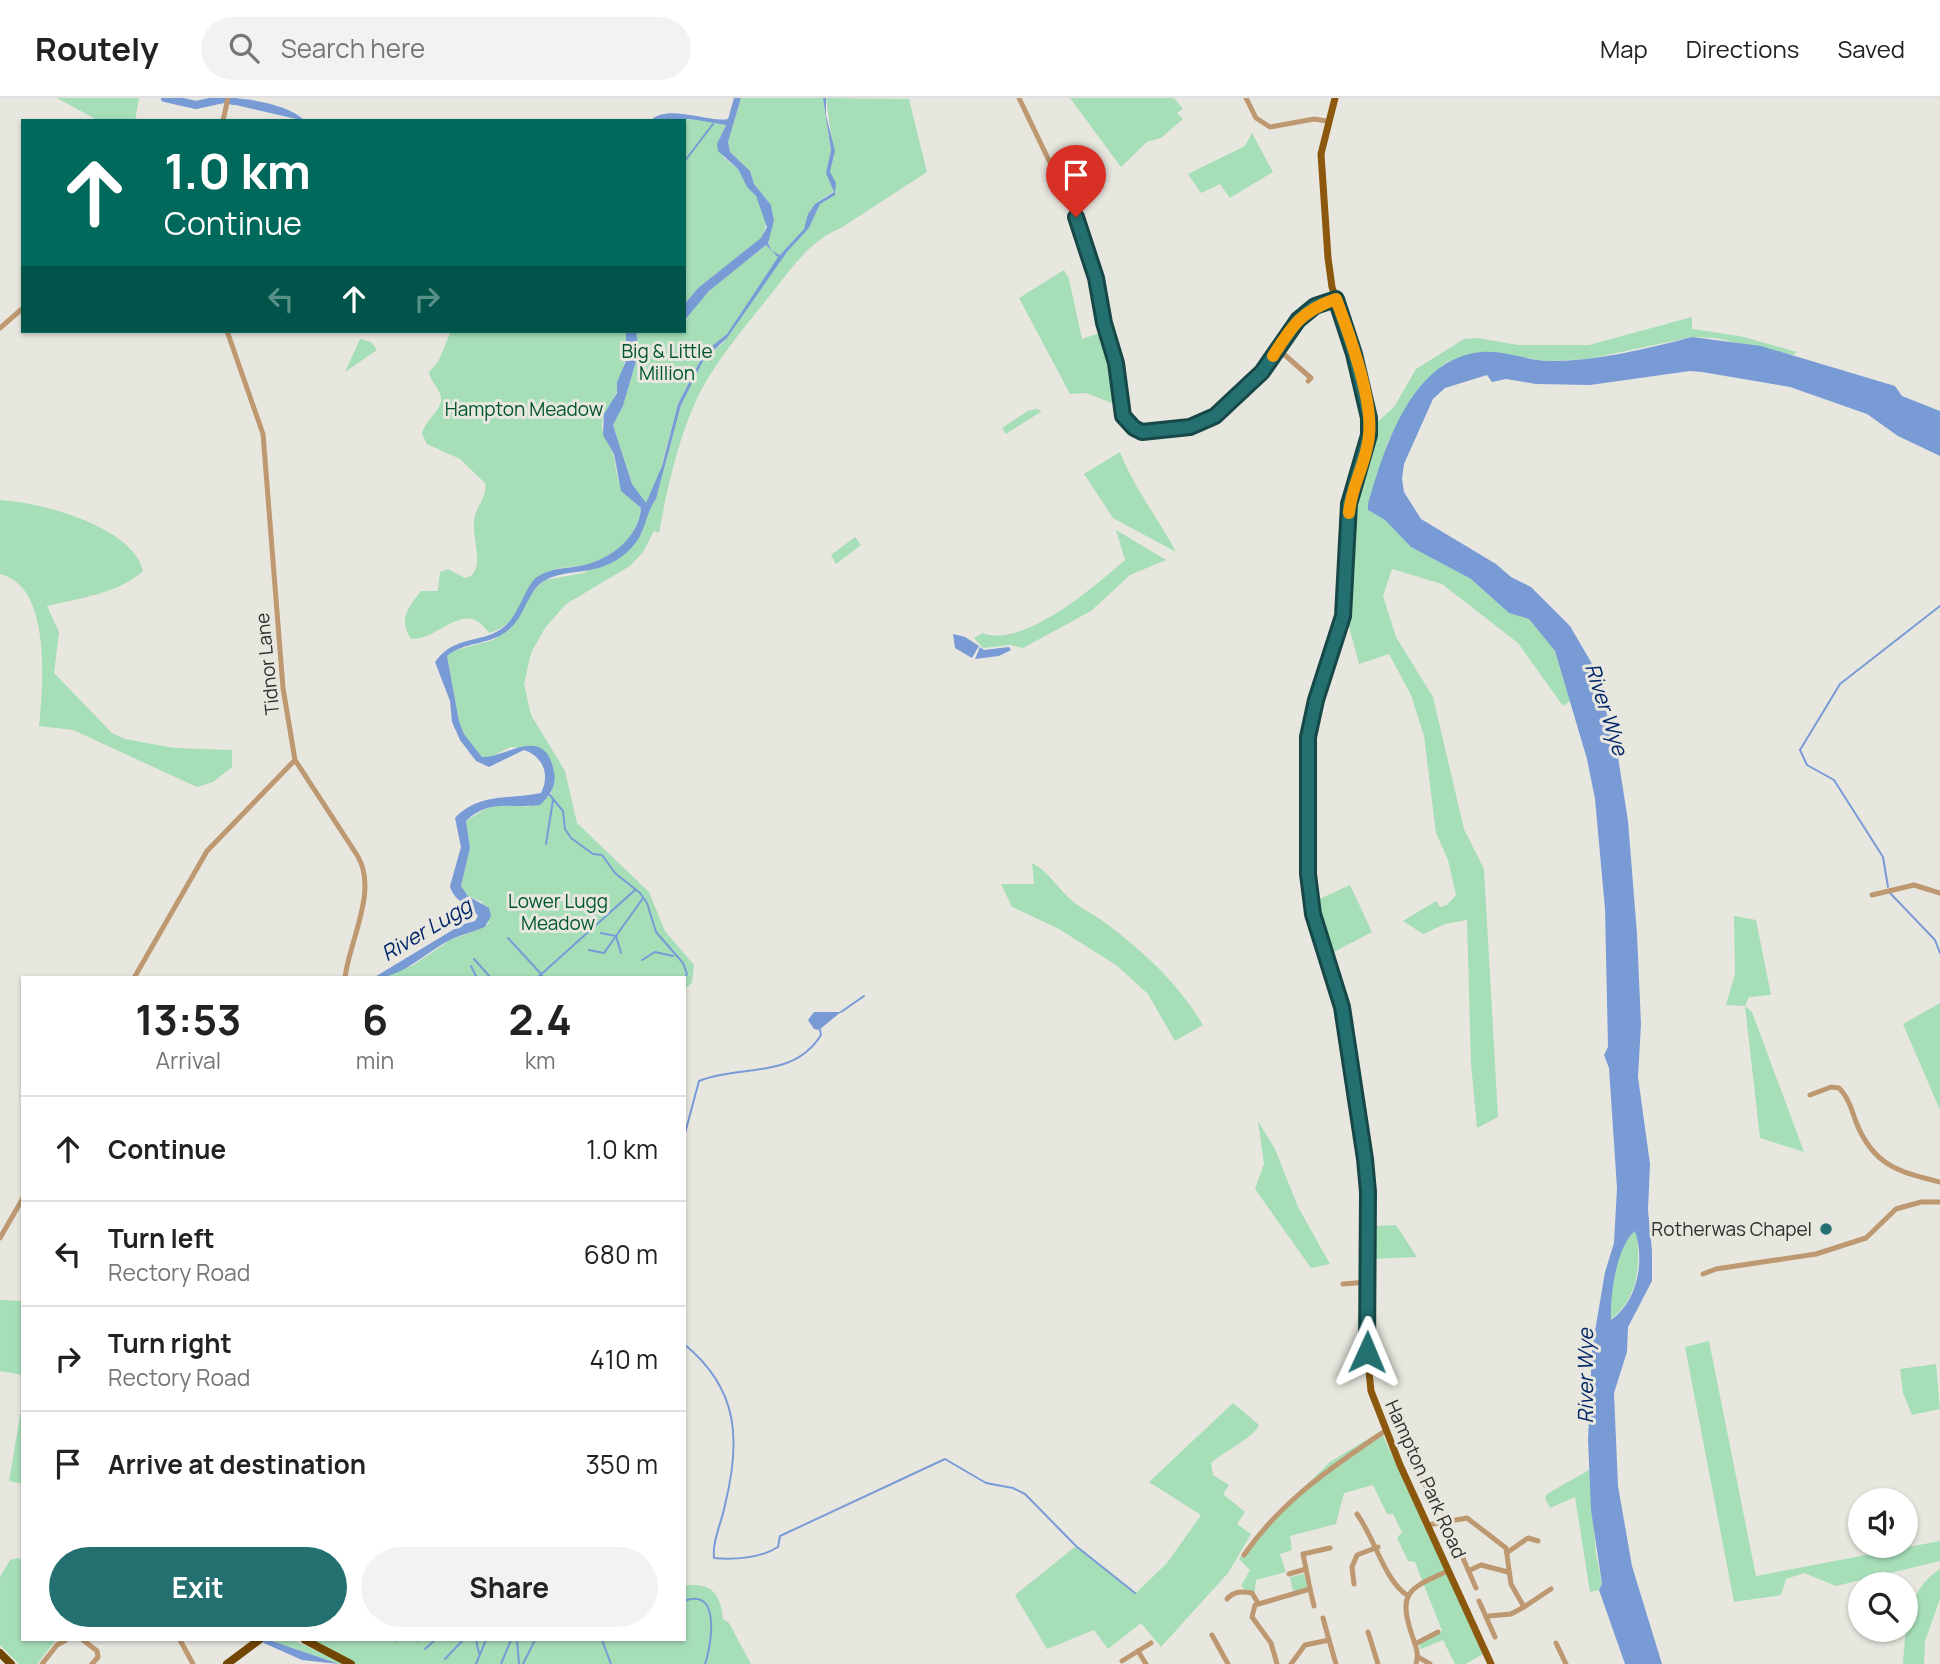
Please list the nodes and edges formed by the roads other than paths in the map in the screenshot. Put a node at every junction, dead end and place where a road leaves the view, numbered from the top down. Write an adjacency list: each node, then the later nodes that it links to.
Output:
1 (1019, 98): 8 (street)
2 (1247, 98): 6 (street)
3 (1335, 98): 6 (main road, Hampton Park Road)
4 (227, 101): 5 (street)
5 (223, 119)
6 (1328, 121): 9 (main road, Hampton Park Road)
7 (1098, 162): 8 (street)
8 (1055, 172): 13 (street)
9 (1336, 299): 13 (street); 26 (main road, Hampton Park Road)
10 (21, 310): 11 (street)
11 (0, 328)
12 (228, 333): 15 (street, Tidnor Lane)
13 (1278, 349): 14 (street)
14 (1311, 378)
15 (295, 760): 18 (street); 19 (street, Tidnor Lane)
16 (1940, 893): 17 (street)
17 (1872, 895)
18 (135, 976)
19 (345, 976)
20 (1810, 1095): 21 (street)
21 (1940, 1182)
22 (21, 1201): 24 (street)
23 (1940, 1202): 25 (street)
24 (0, 1238)
25 (1703, 1274)
26 (1367, 1282): 27 (street); 28 (main road, Hampton Park Road)
27 (1350, 1293)
28 (1385, 1431): 32 (main road, Hampton Park Road); 37 (street)
29 (1418, 1473): 31 (street)
30 (1357, 1514): 34 (street)
31 (1450, 1521): 32 (street); 36 (street)
32 (1428, 1525): 41 (main road, Hampton Park Road)
33 (1538, 1541): 36 (street)
34 (1378, 1547): 44 (street); 48 (street)
35 (1330, 1548): 39 (street)
36 (1508, 1552): 42 (street)
37 (1244, 1555)
38 (1462, 1556): 40 (street)
39 (1306, 1570): 43 (street); 46 (street)
40 (1470, 1570): 42 (street); 45 (street)
41 (1448, 1571): 48 (street); 86 (main road, Hampton Park Road)
42 (1508, 1573): 53 (street)
43 (1289, 1574)
44 (1354, 1584)
45 (1476, 1588)
46 (1310, 1589): 51 (street); 52 (street)
47 (1551, 1589): 53 (street)
48 (1407, 1595): 68 (street)
49 (1227, 1599): 51 (street)
50 (1479, 1601): 54 (street)
51 (1258, 1603): 81 (street)
52 (1314, 1606)
53 (1524, 1607): 54 (street)
54 (1489, 1616): 59 (street)
55 (1323, 1618): 60 (street)
56 (1368, 1632): 84 (street)
57 (1438, 1632): 68 (street)
58 (1212, 1634): 80 (street)
59 (1495, 1637)
60 (1329, 1640): 82 (street); 83 (street)
61 (64, 1641): 75 (street)
62 (84, 1641): 76 (street)
63 (181, 1641): 77 (street)
64 (307, 1641): 78 (highway)
65 (256, 1642): 73 (highway)
66 (1151, 1643): 69 (street)
67 (1556, 1643): 87 (street)
68 (1415, 1644): 72 (street)
69 (1138, 1651): 71 (street); 79 (street)
70 (0, 1653): 74 (highway)
71 (1122, 1661)
72 (1417, 1661): 85 (street)
73 (230, 1663)
74 (11, 1664)
75 (42, 1664)
76 (92, 1664)
77 (193, 1664)
78 (351, 1664)
79 (1146, 1664)
80 (1228, 1664)
81 (1278, 1664)
82 (1290, 1664)
83 (1336, 1664)
84 (1378, 1664)
85 (1430, 1664)
86 (1491, 1664)
87 (1566, 1664)

